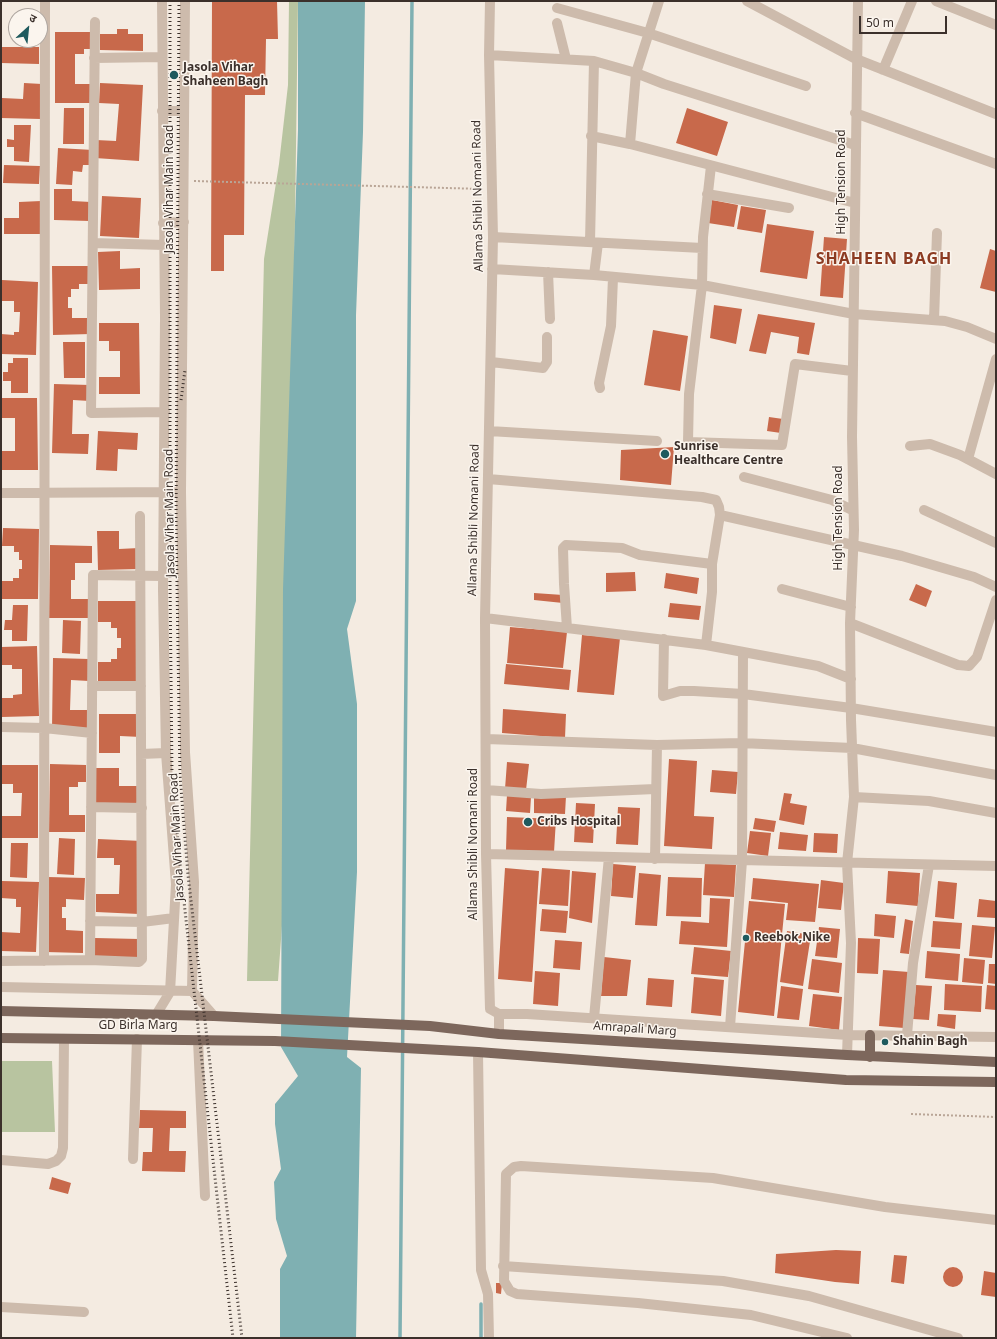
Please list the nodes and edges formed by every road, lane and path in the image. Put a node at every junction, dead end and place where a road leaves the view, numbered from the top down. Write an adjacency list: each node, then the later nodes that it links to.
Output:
1 (45, 1): 71 (street)
2 (162, 1): 17 (street, Jasola Vihar Main Road)
3 (185, 1): 25 (street, Jasola Vihar Main Road)
4 (490, 1): 15 (street, Allama Shibli Nomani Road)
5 (659, 1): 14 (street)
6 (747, 1): 19 (street)
7 (857, 1): 19 (street, High Tension Road)
8 (912, 1): 21 (street)
9 (936, 1): 13 (street)
10 (557, 8): 14 (street)
11 (94, 22): 16 (street)
12 (557, 23): 18 (street)
13 (996, 25)
14 (648, 33): 22 (street); 23 (street)
15 (489, 55): 18 (street); 34 (street, Allama Shibli Nomani Road)
16 (94, 58): 17 (street); 43 (street)
17 (162, 58): 24 (street, Jasola Vihar Main Road)
18 (566, 59): 20 (street)
19 (856, 59): 21 (street); 26 (street, High Tension Road)
20 (594, 61): 22 (street); 28 (street)
21 (883, 70): 27 (street)
22 (636, 73): 29 (street); 30 (street)
23 (806, 86)
24 (162, 111): 25 (street); 39 (street, Jasola Vihar Main Road)
25 (183, 111): 38 (street, Jasola Vihar Main Road)
26 (855, 113): 30 (street, High Tension Road); 31 (street)
27 (996, 114)
28 (592, 136): 29 (street); 42 (street)
29 (630, 144): 32 (street)
30 (855, 145): 36 (street, High Tension Road)
31 (996, 164)
32 (711, 166): 35 (street); 36 (street)
33 (194, 181): 34 (path)
34 (492, 190): 41 (street, Allama Shibli Nomani Road)
35 (707, 194): 37 (street); 45 (street)
36 (855, 203): 51 (street, High Tension Road)
37 (789, 208)
38 (184, 222): 39 (street); 69 (street, Jasola Vihar Main Road)
39 (163, 223): 44 (street, Jasola Vihar Main Road)
40 (937, 233): 53 (street)
41 (493, 237): 42 (street); 46 (street, Allama Shibli Nomani Road)
42 (594, 242): 45 (street); 48 (street)
43 (93, 243): 44 (street); 60 (street)
44 (164, 245): 60 (street, Jasola Vihar Main Road)
45 (702, 248): 50 (street)
46 (492, 269): 47 (street); 57 (street, Allama Shibli Nomani Road)
47 (548, 272): 48 (street); 52 (street)
48 (594, 275): 49 (street)
49 (613, 278): 50 (street); 59 (street)
50 (702, 284): 51 (street); 58 (street)
51 (854, 314): 53 (street); 58 (street, High Tension Road)
52 (550, 319)
53 (934, 320): 55 (street)
54 (547, 337): 57 (street)
55 (996, 339)
56 (996, 359): 64 (street)
57 (491, 362): 61 (street, Allama Shibli Nomani Road)
58 (852, 370): 72 (street, High Tension Road)
59 (600, 388)
60 (164, 412): 68 (street, Jasola Vihar Main Road)
61 (489, 431): 62 (street); 67 (street, Allama Shibli Nomani Road)
62 (657, 441)
63 (910, 446): 64 (street)
64 (968, 459): 65 (street)
65 (996, 474)
66 (744, 477): 72 (street)
67 (488, 479): 74 (street); 85 (street, Allama Shibli Nomani Road)
68 (164, 492): 69 (street); 71 (street); 80 (street, Jasola Vihar Main Road)
69 (182, 492): 127 (street, Jasola Vihar Main Road)
70 (1, 493): 71 (street)
71 (44, 493): 97 (street)
72 (852, 510): 77 (street, High Tension Road)
73 (924, 510): 76 (street)
74 (720, 515): 77 (street); 78 (street)
75 (140, 516): 79 (street)
76 (996, 543)
77 (853, 545): 81 (street); 84 (street, High Tension Road)
78 (712, 564): 87 (street); 89 (street)
79 (141, 576): 80 (street); 92 (street); 93 (street)
80 (163, 576): 104 (street, Jasola Vihar Main Road)
81 (996, 587)
82 (782, 589): 84 (street)
83 (996, 600): 86 (street)
84 (851, 607): 86 (street, High Tension Road)
85 (485, 618): 87 (street); 100 (street, Allama Shibli Nomani Road)
86 (850, 622): 91 (street, High Tension Road)
87 (567, 628): 88 (street)
88 (664, 639): 89 (street); 94 (street)
89 (706, 645): 90 (street)
90 (743, 652): 91 (street); 94 (street)
91 (851, 679): 95 (street, High Tension Road)
92 (92, 686): 93 (street); 99 (street)
93 (141, 686): 105 (street)
94 (743, 694): 95 (street); 101 (street)
95 (851, 708): 98 (street); 103 (street, High Tension Road)
96 (1, 726): 97 (street)
97 (44, 728): 99 (street); 124 (street)
98 (996, 732)
99 (92, 733): 110 (street)
100 (486, 739): 102 (street); 108 (street, Allama Shibli Nomani Road)
101 (742, 743): 102 (street); 103 (street); 116 (street)
102 (657, 744): 107 (street)
103 (852, 748): 106 (street); 109 (street, High Tension Road)
104 (166, 753): 105 (street); 120 (street, Jasola Vihar Main Road)
105 (141, 754): 111 (street)
106 (996, 775)
107 (655, 789): 108 (street); 115 (street)
108 (486, 790): 113 (street, Allama Shibli Nomani Road)
109 (854, 797): 112 (street); 117 (street, High Tension Road)
110 (91, 808): 111 (street); 121 (street)
111 (142, 808): 122 (street)
112 (996, 813)
113 (486, 854): 114 (street); 130 (street, Allama Shibli Nomani Road)
114 (609, 857): 115 (street); 133 (street)
115 (655, 859): 116 (street)
116 (742, 860): 117 (street); 135 (street)
117 (847, 863): 118 (street); 137 (street, High Tension Road)
118 (929, 864): 119 (street); 139 (street)
119 (996, 866)
120 (174, 918): 122 (street); 128 (street, Jasola Vihar Main Road)
121 (90, 921): 122 (street); 123 (street)
122 (142, 922): 123 (street)
123 (90, 960): 124 (street)
124 (44, 961): 125 (street)
125 (1, 962)
126 (1, 987): 128 (street)
127 (192, 991): 128 (street); 132 (street)
128 (170, 992): 131 (street, Jasola Vihar Main Road)
129 (1, 1011): 131 (main road, GD Birla Marg)
130 (499, 1014): 133 (street); 136 (street)
131 (156, 1015): 132 (main road, GD Birla Marg)
132 (214, 1016): 134 (main road, GD Birla Marg)
133 (594, 1018): 135 (street)
134 (273, 1020): 136 (main road, Amrapali Marg)
135 (730, 1027): 137 (street)
136 (499, 1034): 146 (main road, Amrapali Marg)
137 (848, 1035): 138 (street); 146 (street, High Tension Road)
138 (870, 1035): 139 (street); 147 (main road)
139 (907, 1035): 140 (street)
140 (996, 1037)
141 (1, 1038): 142 (main road, GD Birla Marg)
142 (64, 1039): 143 (main road, GD Birla Marg); 153 (street)
143 (137, 1039): 144 (main road, GD Birla Marg); 152 (street)
144 (198, 1040): 145 (main road, GD Birla Marg); 154 (street)
145 (478, 1052): 149 (main road); 159 (street)
146 (847, 1056): 147 (main road, Amrapali Marg)
147 (870, 1057): 148 (main road, Amrapali Marg)
148 (996, 1062)
149 (996, 1082)
150 (911, 1114): 151 (path)
151 (996, 1117)
152 (133, 1159)
153 (1, 1160)
154 (205, 1196)
155 (996, 1220): 156 (street)
156 (503, 1266): 160 (street); 161 (street)
157 (1, 1307): 158 (street)
158 (84, 1312)
159 (489, 1338)
160 (848, 1338)
161 (958, 1338)

